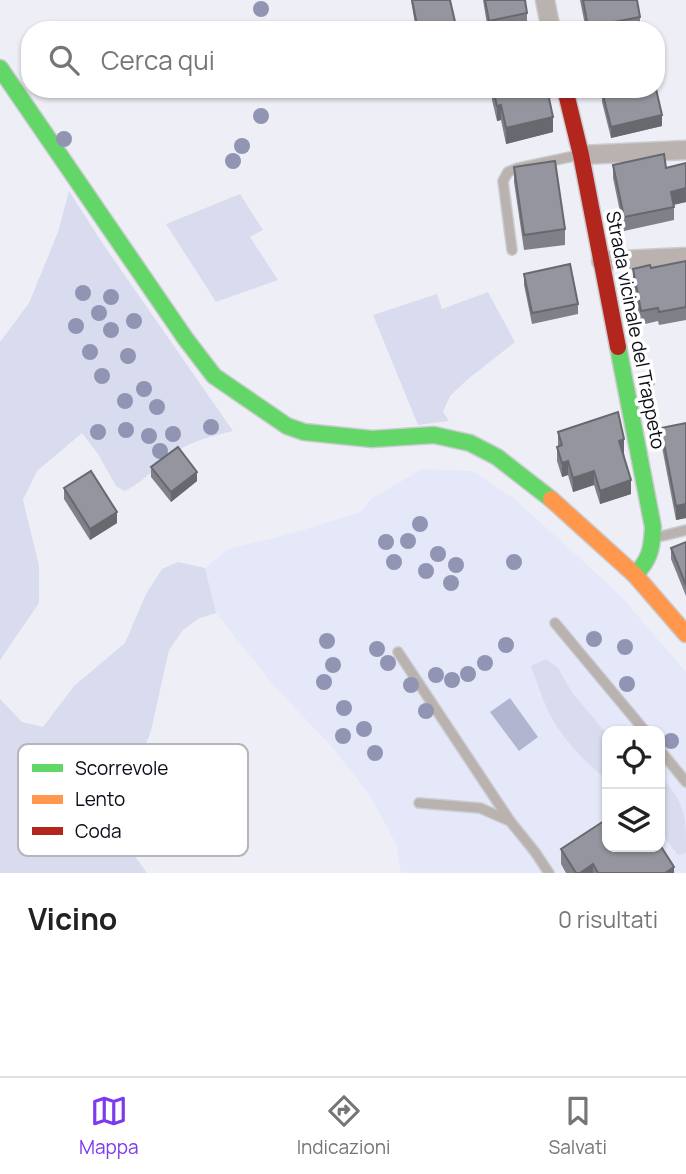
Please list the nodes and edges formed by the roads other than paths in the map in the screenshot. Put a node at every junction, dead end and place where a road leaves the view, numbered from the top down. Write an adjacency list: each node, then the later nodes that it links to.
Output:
1 (545, 0): 2 (street)
2 (549, 21)
3 (0, 68): 12 (street)
4 (567, 98): 6 (street, Strada vicinale del Trappeto)
5 (686, 150): 6 (street)
6 (580, 155): 7 (lane); 9 (street, Strada vicinale del Trappeto)
7 (512, 250)
8 (686, 257): 9 (street)
9 (601, 261): 11 (street, Strada vicinale del Trappeto)
10 (686, 530): 11 (lane)
11 (652, 539): 12 (street, Strada vicinale del Trappeto)
12 (635, 575): 14 (street)
13 (555, 623): 16 (lane)
14 (686, 634)
15 (398, 652): 20 (lane)
16 (641, 726)
17 (665, 756): 18 (lane)
18 (686, 782)
19 (419, 803): 20 (lane)
20 (510, 821): 21 (lane)
21 (550, 873)

